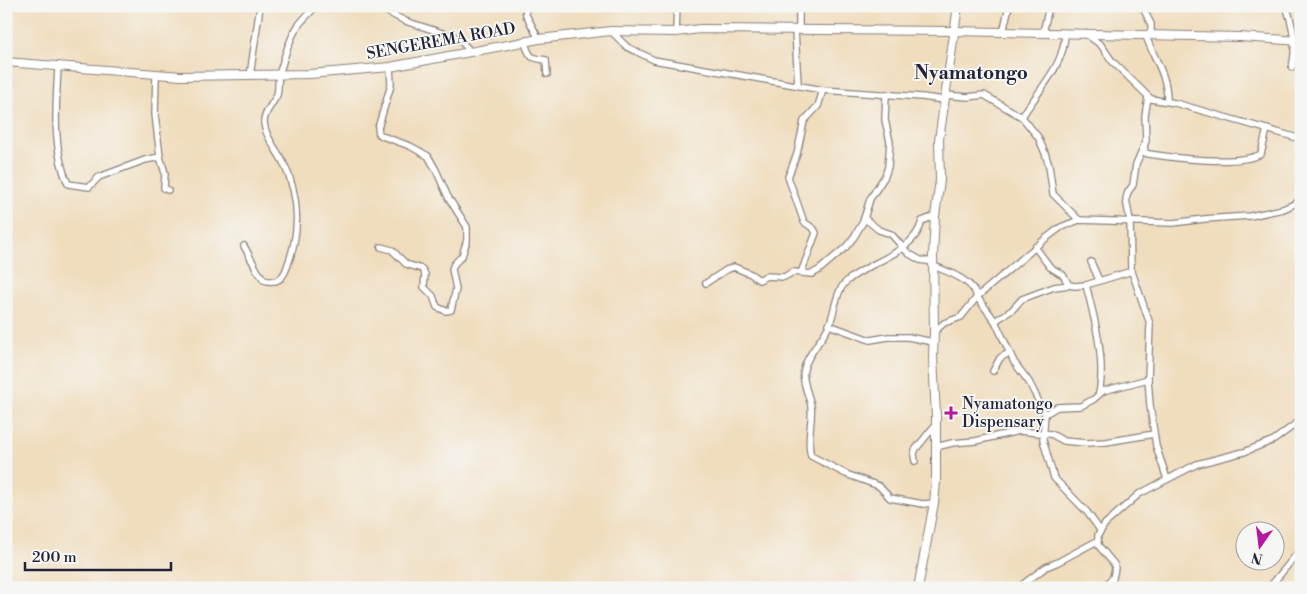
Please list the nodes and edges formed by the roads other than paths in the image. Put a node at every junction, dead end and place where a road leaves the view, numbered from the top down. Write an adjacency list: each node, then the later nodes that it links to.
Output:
1 (260, 6): 32 (street)
2 (316, 6): 29 (street)
3 (376, 6): 24 (street)
4 (525, 6): 21 (street)
5 (678, 6): 15 (street)
6 (799, 6): 12 (street)
7 (958, 6): 14 (main road)
8 (1009, 6): 16 (street)
9 (1049, 6): 17 (street)
10 (1142, 6): 20 (street)
11 (1286, 6): 23 (street)
12 (797, 30): 14 (main road, SENGEREMA ROAD); 15 (main road, SENGEREMA ROAD); 33 (street)
13 (611, 31): 15 (main road, SENGEREMA ROAD); 21 (main road, SENGEREMA ROAD); 33 (street)
14 (954, 31): 16 (main road, SENGEREMA ROAD); 37 (main road)
15 (676, 32)
16 (1003, 33): 17 (main road, SENGEREMA ROAD)
17 (1043, 33): 18 (main road, SENGEREMA ROAD)
18 (1065, 33): 19 (main road, SENGEREMA ROAD); 39 (street)
19 (1086, 34): 20 (main road, SENGEREMA ROAD); 36 (street)
20 (1146, 36): 23 (main road, SENGEREMA ROAD); 38 (street)
21 (539, 38): 22 (main road, SENGEREMA ROAD)
22 (524, 41): 24 (main road, SENGEREMA ROAD); 30 (street)
23 (1297, 41): 28 (street)
24 (471, 52): 27 (main road, SENGEREMA ROAD)
25 (6, 62): 26 (main road, SENGEREMA ROAD)
26 (58, 67): 31 (main road, SENGEREMA ROAD); 43 (street)
27 (390, 67): 29 (main road, SENGEREMA ROAD); 51 (street)
28 (1292, 67)
29 (279, 74): 32 (main road, SENGEREMA ROAD); 50 (street)
30 (547, 74)
31 (156, 75): 32 (main road, SENGEREMA ROAD); 43 (street)
32 (250, 76)
33 (798, 85): 34 (street)
34 (823, 90): 35 (street); 57 (street)
35 (886, 94): 37 (street); 47 (street)
36 (1148, 97): 38 (street); 42 (street)
37 (945, 98): 39 (street); 46 (main road)
38 (1167, 101): 40 (street)
39 (1022, 117): 48 (street)
40 (1267, 129): 41 (street); 42 (street)
41 (1301, 139)
42 (1144, 145): 49 (street)
43 (160, 157): 44 (street)
44 (168, 190)
45 (1301, 201): 49 (street)
46 (935, 216): 53 (street); 55 (main road)
47 (864, 218): 53 (street); 57 (street)
48 (1079, 220): 49 (street); 52 (street)
49 (1130, 221): 56 (street)
50 (244, 246)
51 (381, 247)
52 (1035, 247): 60 (street); 62 (street)
53 (902, 248): 55 (street); 64 (street)
54 (1091, 262): 58 (street)
55 (933, 264): 62 (street); 65 (main road)
56 (1132, 271): 58 (street); 69 (street)
57 (801, 273): 59 (street)
58 (1100, 280): 61 (street)
59 (706, 283)
60 (1069, 285): 61 (street); 63 (street)
61 (1086, 285): 70 (street)
62 (977, 297): 63 (street); 65 (street)
63 (995, 321): 67 (street)
64 (829, 325): 66 (street); 79 (street)
65 (934, 332): 66 (main road)
66 (933, 342): 73 (main road)
67 (1010, 353): 68 (street); 71 (street)
68 (993, 371)
69 (1148, 379): 70 (street); 75 (street)
70 (1099, 392): 71 (street)
71 (1045, 414): 74 (street)
72 (1301, 420): 78 (street)
73 (936, 423): 76 (main road); 77 (street)
74 (1044, 433): 75 (street); 76 (street); 80 (street)
75 (1154, 434): 78 (street)
76 (936, 447): 79 (main road)
77 (915, 462)
78 (1167, 478): 80 (street)
79 (934, 503): 84 (main road)
80 (1100, 530): 81 (street)
81 (1097, 541): 83 (street); 85 (street)
82 (1301, 549): 88 (street)
83 (1112, 579): 86 (street); 87 (street)
84 (918, 588)
85 (1018, 588)
86 (1100, 588)
87 (1111, 588)
88 (1269, 588)

